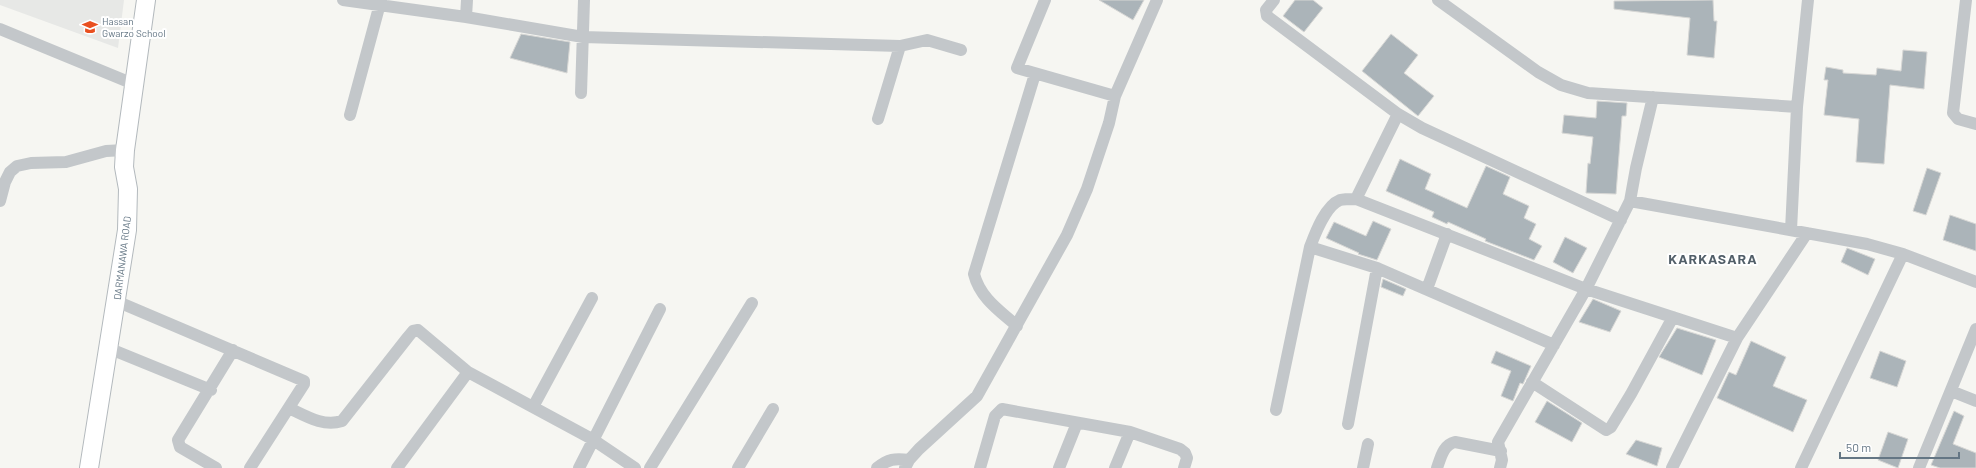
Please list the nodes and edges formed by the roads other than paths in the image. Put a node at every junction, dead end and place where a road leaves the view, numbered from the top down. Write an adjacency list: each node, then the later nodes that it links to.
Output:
1 (146, 0): 18 (street, DARMANAWA ROAD)
2 (343, 0): 11 (street)
3 (467, 0): 12 (street)
4 (584, 0): 14 (street)
5 (1045, 0): 17 (street)
6 (1157, 0): 20 (street)
7 (1274, 0): 23 (street)
8 (1438, 0): 21 (street)
9 (1808, 0): 22 (street)
10 (1966, 0): 26 (street)
11 (381, 3): 12 (street); 24 (street)
12 (466, 17): 14 (street)
13 (0, 29): 18 (street)
14 (583, 37): 15 (street); 19 (street)
15 (900, 46): 16 (street); 25 (street)
16 (961, 50)
17 (1035, 74): 20 (street); 46 (street)
18 (136, 85): 27 (street, DARMANAWA ROAD)
19 (581, 93)
20 (1115, 96): 46 (street)
21 (1653, 97): 22 (street); 30 (street)
22 (1797, 107): 32 (street)
23 (1398, 114): 28 (street); 31 (street)
24 (350, 115)
25 (878, 119)
26 (1976, 124)
27 (125, 159): 29 (street); 42 (street, DARMANAWA ROAD)
28 (1356, 199): 34 (street); 35 (street)
29 (0, 201)
30 (1630, 201): 31 (street); 32 (street)
31 (1621, 220): 40 (street)
32 (1791, 230): 33 (street)
33 (1807, 233): 36 (street); 48 (street)
34 (1447, 234): 39 (street); 40 (street)
35 (1310, 247): 37 (street); 60 (street)
36 (1903, 254): 38 (street); 85 (street)
37 (1377, 268): 39 (street); 62 (street)
38 (1976, 282)
39 (1427, 288): 49 (street)
40 (1586, 289): 45 (street); 49 (street)
41 (592, 298): 57 (street)
42 (116, 302): 50 (street, DARMANAWA ROAD); 51 (street)
43 (752, 303): 74 (street)
44 (660, 309): 64 (street)
45 (1673, 317): 48 (street); 53 (street)
46 (1017, 326): 67 (street)
47 (1976, 329): 55 (street)
48 (1737, 338): 84 (street)
49 (1554, 345): 53 (street)
50 (108, 348): 54 (street); 68 (street, DARMANAWA ROAD)
51 (233, 350): 54 (street); 58 (street)
52 (468, 372): 57 (street); 58 (street); 71 (street)
53 (1532, 382): 66 (street)
54 (211, 390): 69 (street)
55 (1951, 391): 56 (street); 86 (street)
56 (1976, 401)
57 (533, 407): 64 (street)
58 (289, 408): 70 (street)
59 (773, 409): 75 (street)
60 (1276, 410)
61 (1077, 423): 63 (street); 77 (street); 78 (street)
62 (1348, 424)
63 (1130, 432): 79 (street); 80 (street)
64 (592, 439): 72 (street); 73 (street)
65 (1368, 444): 81 (street)
66 (1500, 446): 82 (street); 83 (street)
67 (907, 464): 76 (street)
68 (89, 468)
69 (216, 468)
70 (250, 468)
71 (397, 468)
72 (579, 468)
73 (635, 468)
74 (650, 468)
75 (738, 468)
76 (877, 468)
77 (980, 468)
78 (1059, 468)
79 (1115, 468)
80 (1184, 468)
81 (1363, 468)
82 (1437, 468)
83 (1500, 468)
84 (1672, 468)
85 (1801, 468)
86 (1920, 468)

